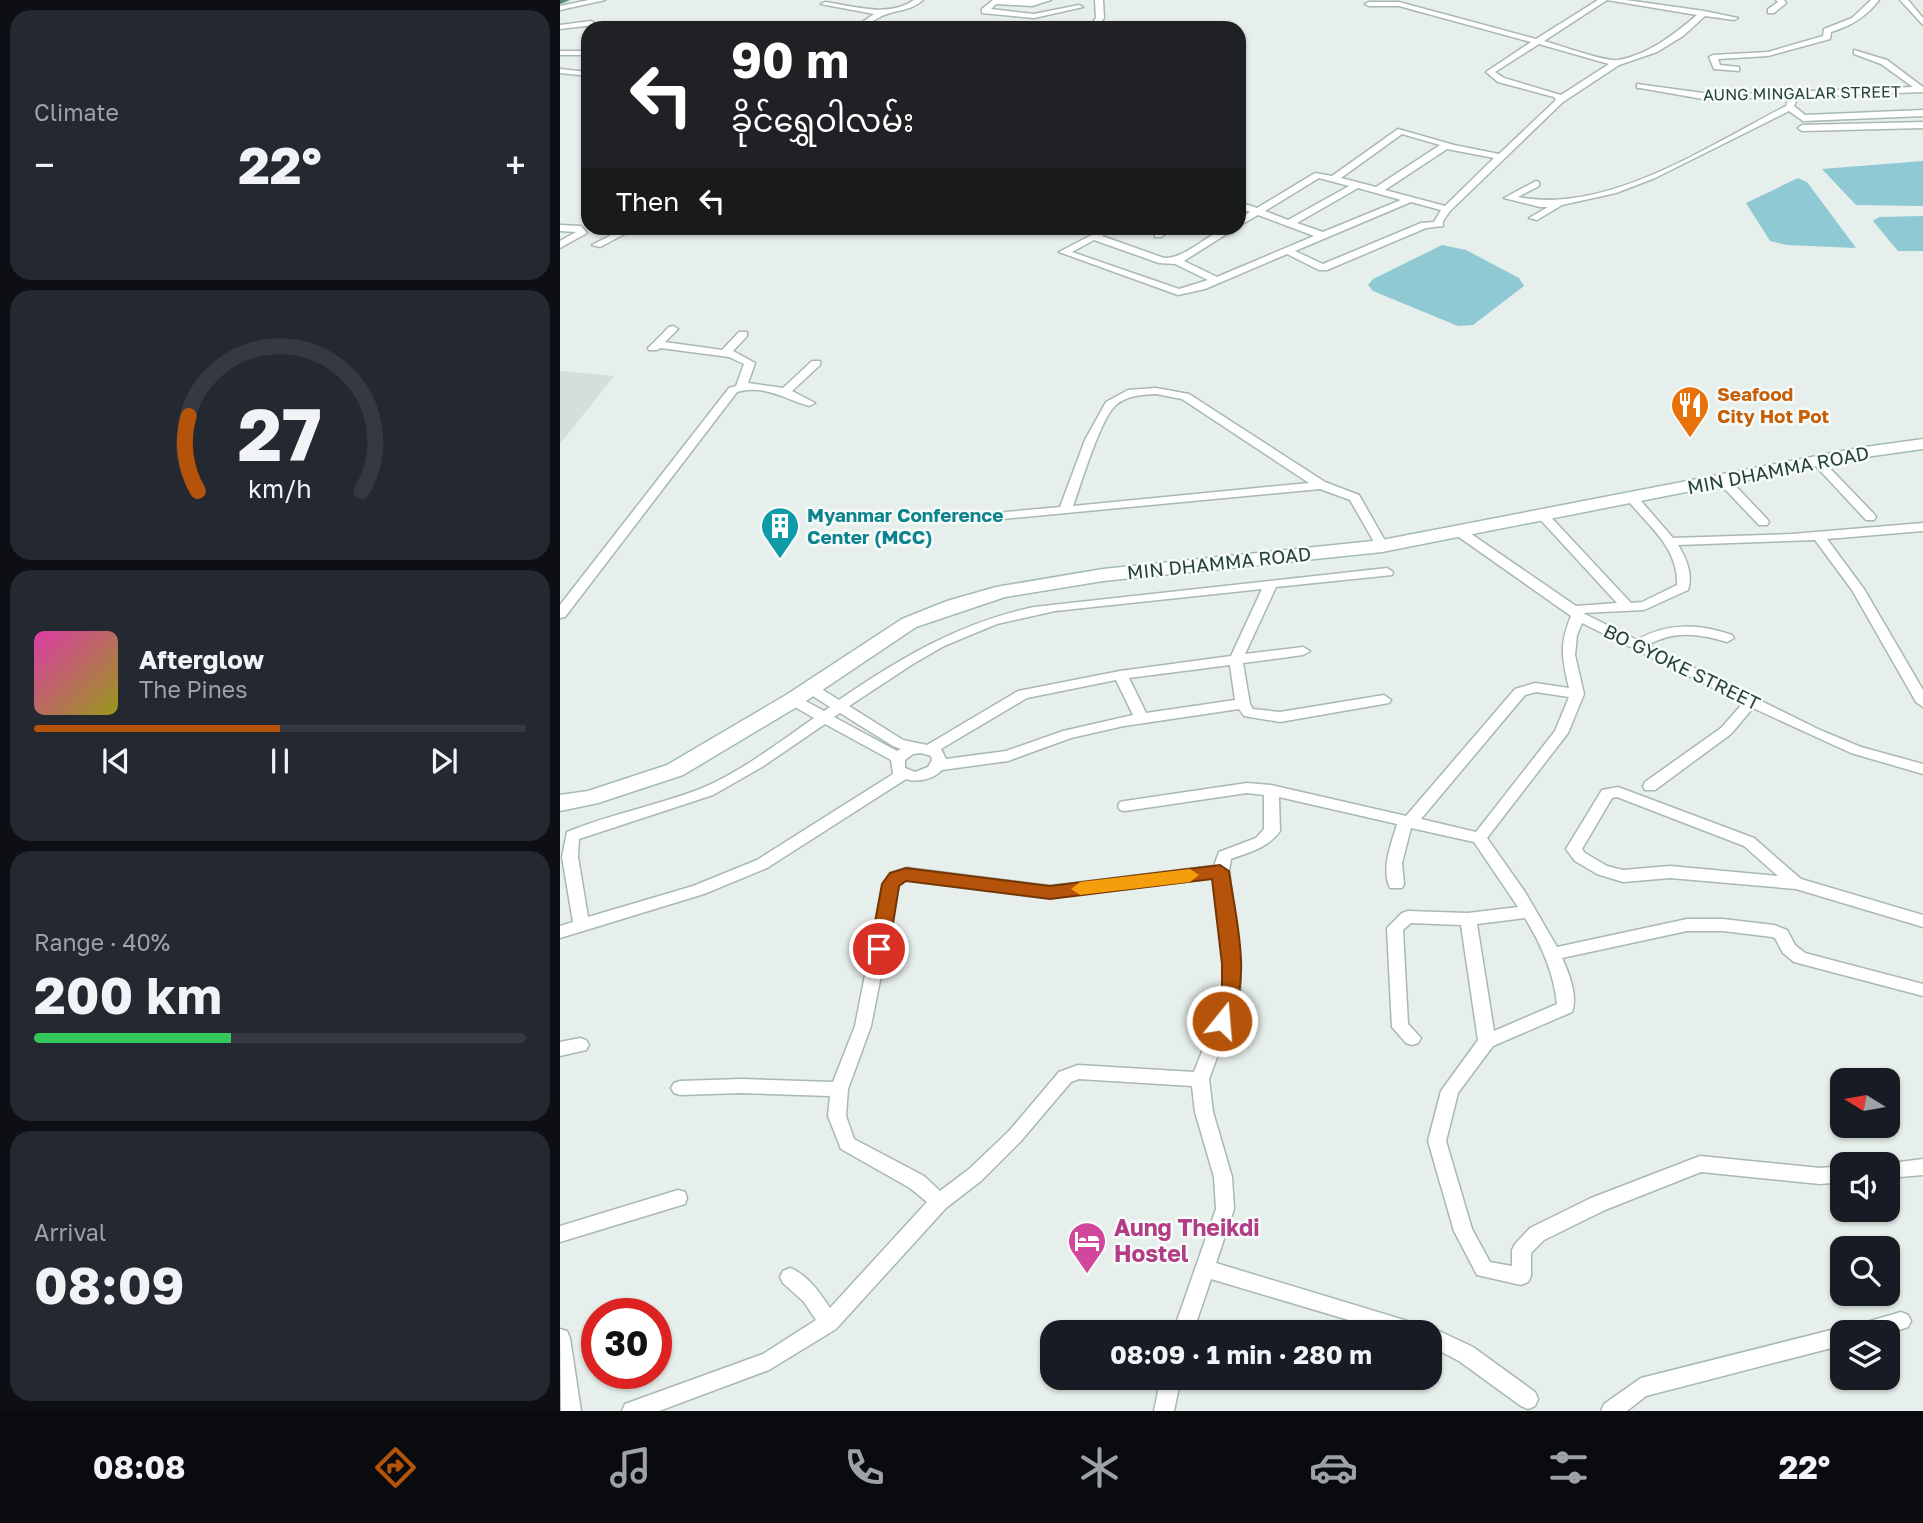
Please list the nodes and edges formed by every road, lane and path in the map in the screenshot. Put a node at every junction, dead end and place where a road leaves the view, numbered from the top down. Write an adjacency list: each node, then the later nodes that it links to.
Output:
1 (601, 0): 15 (street)
2 (849, 0): 13 (street)
3 (919, 0): 17 (street)
4 (1047, 0): 14 (street)
5 (1099, 0): 21 (street)
6 (1603, 0): 25 (street)
7 (1611, 0): 18 (street)
8 (1780, 0): 16 (street)
9 (1875, 0): 31 (street)
10 (1904, 0): 22 (street)
11 (825, 4): 13 (street)
12 (1369, 4): 25 (street)
13 (840, 6): 17 (street)
14 (1079, 6)
15 (560, 8)
16 (1772, 11)
17 (883, 13): 20 (street)
18 (1704, 13): 19 (street); 29 (street)
19 (1734, 18)
20 (870, 21)
21 (1098, 21)
22 (1923, 23)
23 (581, 24): 24 (street)
24 (560, 27)
25 (1540, 41): 29 (street); 40 (street)
26 (1857, 52): 36 (street)
27 (560, 53): 28 (street)
28 (581, 53)
29 (1616, 62): 40 (street)
30 (577, 65): 32 (street)
31 (1736, 69)
32 (563, 72): 33 (street)
33 (581, 78)
34 (1682, 82): 37 (street)
35 (1640, 86): 37 (street, AUNG MINGALAR STREET)
36 (1922, 90): 38 (street, AUNG MINGALAR STREET)
37 (1669, 91): 39 (street, AUNG MINGALAR STREET)
38 (1821, 95): 39 (street, AUNG MINGALAR STREET); 43 (street)
39 (1794, 96): 41 (street)
40 (1560, 100): 47 (street)
41 (1790, 107): 44 (street); 53 (street)
42 (1923, 113): 43 (street)
43 (1838, 116): 44 (street)
44 (1799, 125): 45 (street)
45 (1923, 125)
46 (1452, 145): 47 (street); 48 (street); 51 (street)
47 (1502, 157): 55 (street)
48 (1335, 178): 50 (street); 56 (street)
49 (1536, 184): 53 (street)
50 (1358, 185): 51 (street); 59 (street)
51 (1377, 191): 52 (street)
52 (1408, 200): 55 (street); 67 (street)
53 (1559, 205): 58 (street)
54 (1246, 207): 56 (street)
55 (1447, 209): 70 (street)
56 (1259, 210): 57 (street); 59 (street)
57 (1246, 218)
58 (1535, 218)
59 (1291, 222): 67 (street)
60 (560, 228): 61 (street)
61 (581, 232)
62 (581, 234): 68 (street)
63 (617, 235): 69 (street)
64 (1092, 235): 72 (street)
65 (1108, 235): 71 (street)
66 (1220, 235): 71 (street)
67 (1321, 235): 70 (street)
68 (560, 245)
69 (597, 245)
70 (1286, 250): 72 (street)
71 (1177, 261): 72 (street)
72 (1216, 280)
73 (673, 329): 75 (street)
74 (743, 334): 75 (street)
75 (725, 353): 77 (street)
76 (816, 363): 78 (street)
77 (741, 387): 78 (street); 99 (street)
78 (785, 391): 79 (street)
79 (810, 402)
80 (1923, 444): 81 (main road, MIN DHAMMA ROAD)
81 (1817, 461): 82 (main road, MIN DHAMMA ROAD); 88 (street)
82 (1724, 481): 84 (main road, MIN DHAMMA ROAD); 89 (street)
83 (1321, 485): 85 (street); 85 (street); 94 (street)
84 (1631, 497): 87 (main road, MIN DHAMMA ROAD); 93 (street)
85 (1065, 510): 86 (street)
86 (1006, 516)
87 (1543, 516): 91 (main road, MIN DHAMMA ROAD); 97 (street)
88 (1870, 517)
89 (1763, 522)
90 (1923, 527): 92 (street)
91 (1460, 531): 94 (main road, MIN DHAMMA ROAD); 98 (street, BO GYOKE STREET)
92 (1819, 536): 93 (street); 109 (street)
93 (1669, 542): 97 (street)
94 (1382, 546): 105 (main road, MIN DHAMMA ROAD)
95 (1387, 572): 96 (street)
96 (1271, 583): 103 (street); 111 (street)
97 (1628, 607): 98 (street)
98 (1576, 613): 101 (street, BO GYOKE STREET); 106 (street)
99 (560, 614)
100 (1727, 638): 101 (street)
101 (1637, 646): 108 (street, BO GYOKE STREET)
102 (1303, 651): 103 (street)
103 (1236, 660): 104 (street); 110 (street)
104 (1120, 675): 113 (street); 114 (street)
105 (801, 694): 111 (street); 112 (street); 121 (main road, MIN DHAMMA ROAD)
106 (1577, 694): 125 (street); 127 (street)
107 (1384, 700): 110 (street)
108 (1752, 701): 117 (street, BO GYOKE STREET); 119 (street)
109 (1923, 702)
110 (1242, 704): 113 (street)
111 (837, 707): 112 (street); 114 (street)
112 (824, 717): 115 (street); 126 (street)
113 (1142, 719): 116 (street)
114 (923, 749): 115 (street); 116 (street)
115 (898, 758): 118 (street)
116 (938, 765): 118 (street)
117 (1923, 769)
118 (902, 775): 134 (street)
119 (1650, 786)
120 (1271, 790): 123 (street); 125 (street); 128 (street)
121 (590, 798): 122 (main road, MIN DHAMMA ROAD); 124 (main road)
122 (560, 803)
123 (1125, 806)
124 (560, 812)
125 (1407, 822): 127 (street); 130 (street)
126 (566, 838): 134 (street)
127 (1479, 838): 131 (street)
128 (1220, 871): 142 (street); 144 (street)
129 (1796, 883): 129 (street); 133 (street)
130 (1396, 884)
131 (1527, 912): 132 (street); 136 (street)
132 (1468, 919): 138 (street); 139 (street)
133 (1923, 920)
134 (582, 926): 135 (street)
135 (560, 932)
136 (1553, 954): 137 (street); 139 (street)
137 (1923, 990)
138 (1412, 1038)
139 (1487, 1041): 147 (street)
140 (580, 1045): 141 (street)
141 (560, 1049)
142 (1200, 1079): 149 (street); 151 (street)
143 (680, 1088): 144 (street)
144 (839, 1089): 149 (street)
145 (1923, 1167): 146 (street)
146 (1900, 1169)
147 (1830, 1175)
148 (678, 1198): 150 (street)
149 (939, 1202): 155 (street)
150 (560, 1234)
151 (1204, 1268): 153 (street); 154 (street)
152 (790, 1277): 155 (street)
153 (1187, 1320)
154 (1380, 1320)
155 (829, 1323): 162 (street)
156 (560, 1338): 161 (street)
157 (1830, 1339): 164 (street)
158 (1442, 1342): 160 (street)
159 (1168, 1390): 163 (street)
160 (1528, 1399)
161 (571, 1411)
162 (632, 1411)
163 (1164, 1411)
164 (1611, 1411)

